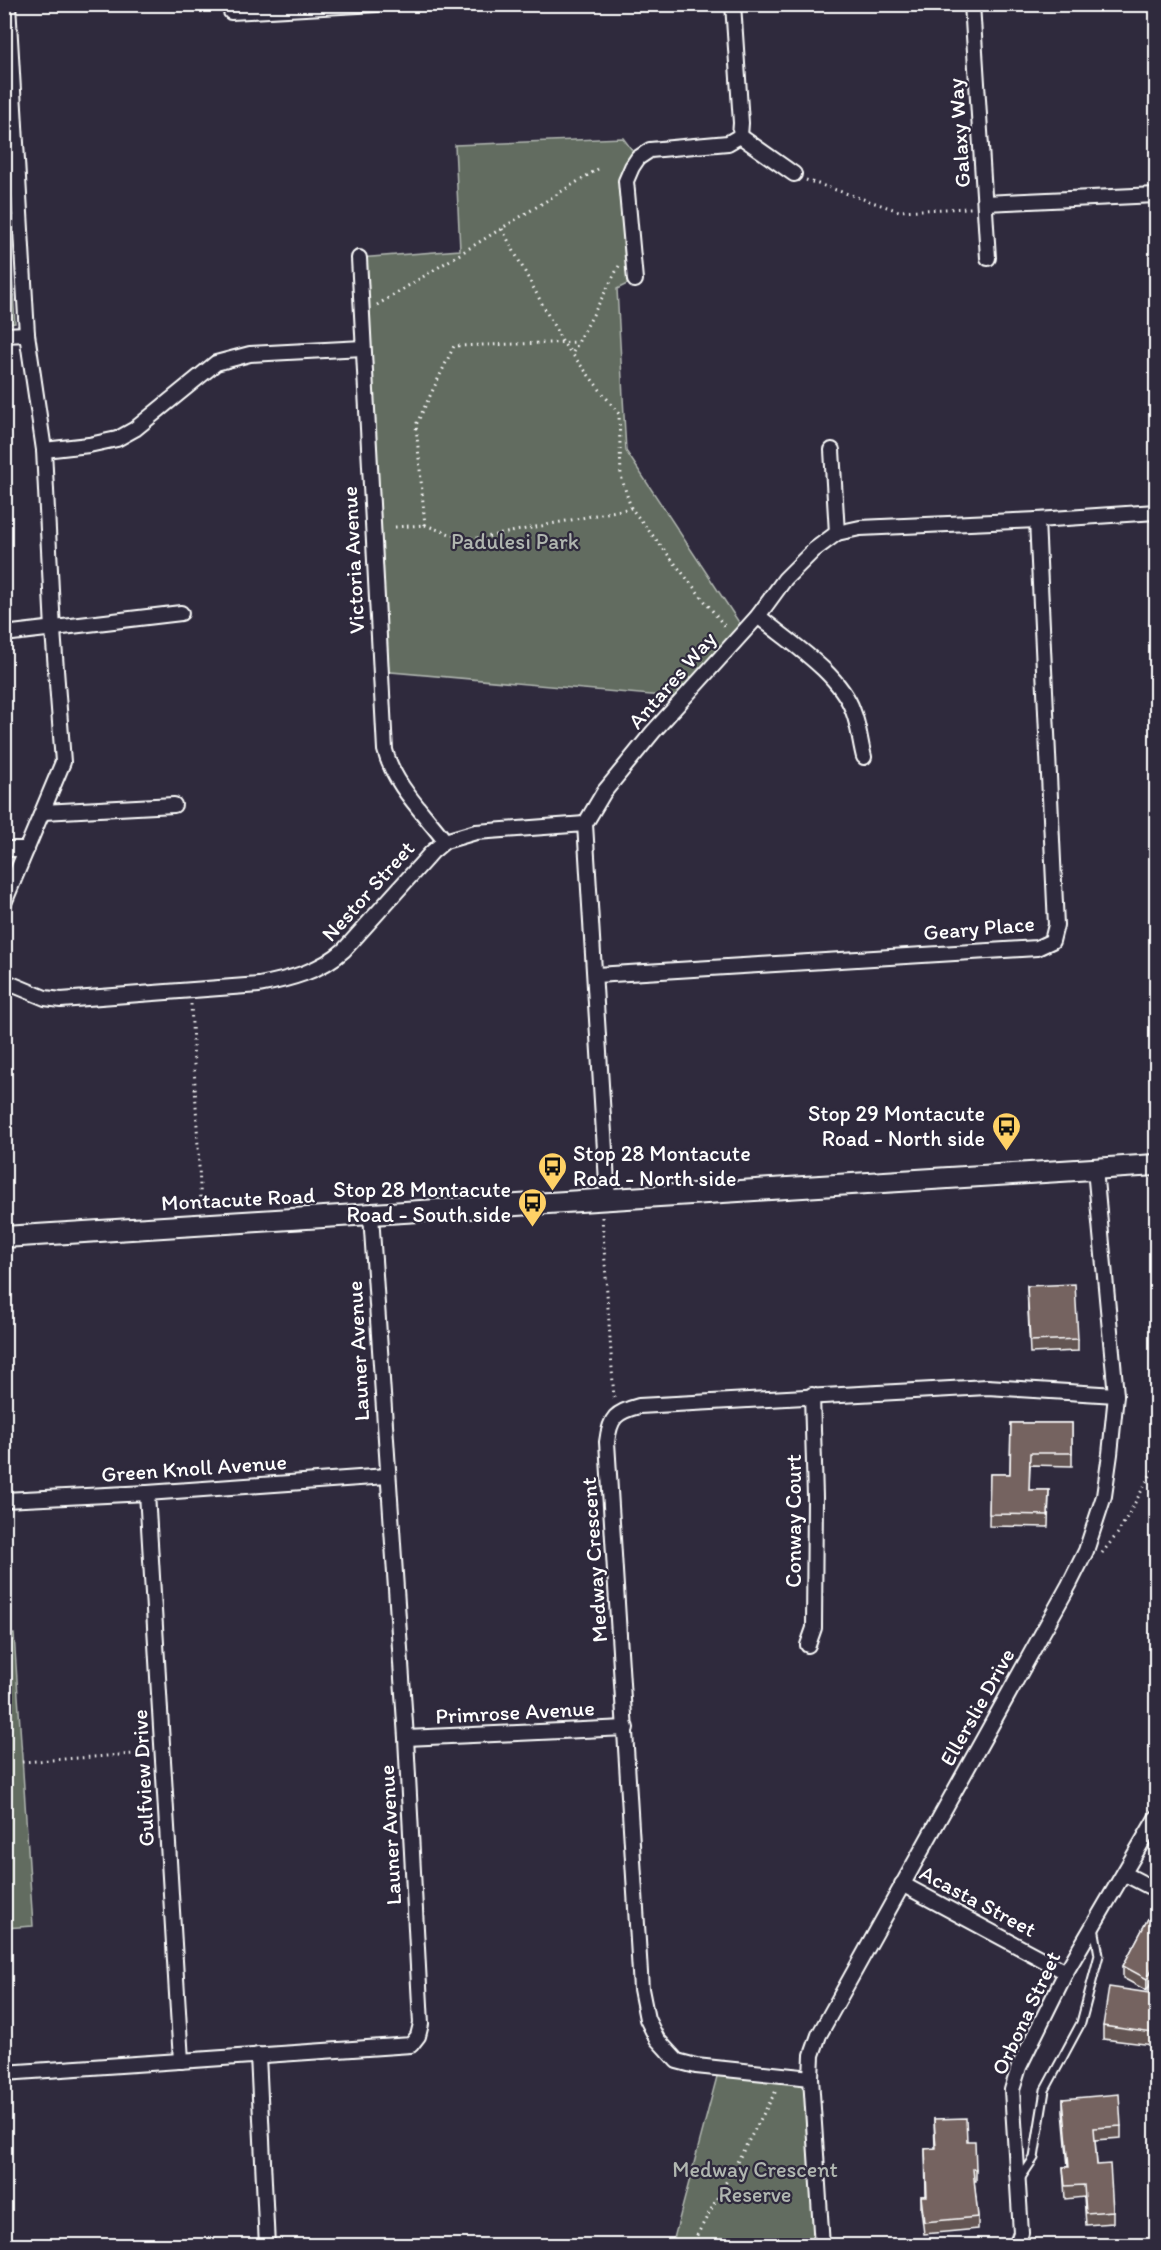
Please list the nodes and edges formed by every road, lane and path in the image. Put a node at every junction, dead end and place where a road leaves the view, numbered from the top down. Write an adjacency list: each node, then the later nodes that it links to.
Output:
1 (8, 4): 17 (street)
2 (377, 4): 5 (street)
3 (733, 4): 6 (street)
4 (972, 4): 10 (street, Galaxy Way)
5 (231, 12)
6 (740, 136): 8 (street); 15 (street)
7 (598, 169): 11 (path)
8 (794, 174): 10 (path)
9 (1156, 195): 10 (street)
10 (985, 205): 13 (street, Galaxy Way)
11 (501, 229): 16 (path); 20 (path)
12 (359, 258): 21 (street, Victoria Avenue)
13 (988, 258)
14 (619, 266): 19 (path)
15 (635, 280)
16 (372, 309)
17 (27, 334): 18 (street); 23 (street)
18 (4, 335)
19 (578, 342): 20 (path); 22 (path)
20 (563, 343): 22 (path); 28 (path)
21 (363, 348): 23 (street); 40 (street, Victoria Avenue)
22 (572, 354): 25 (path)
23 (44, 450): 33 (street)
24 (832, 450): 30 (street)
25 (631, 508): 28 (path); 34 (path)
26 (1156, 512): 27 (street, Antares Way)
27 (1037, 520): 30 (street, Antares Way); 44 (street, Geary Place)
28 (425, 525): 29 (path)
29 (395, 527)
30 (837, 533): 32 (street, Antares Way)
31 (181, 613): 33 (street)
32 (758, 616): 36 (street); 39 (street, Antares Way)
33 (52, 630): 35 (street); 38 (street)
34 (729, 632)
35 (4, 634)
36 (864, 757)
37 (174, 805): 38 (street)
38 (43, 812): 42 (street)
39 (585, 825): 40 (street, Nestor Street); 44 (street)
40 (445, 841): 46 (street, Nestor Street)
41 (4, 849): 42 (street)
42 (27, 849): 43 (street)
43 (4, 903)
44 (596, 975): 49 (street)
45 (4, 981): 46 (street, Nestor Street)
46 (190, 990): 50 (path)
47 (1156, 1166): 48 (main road, Montacute Road)
48 (1095, 1169): 49 (main road, Montacute Road); 54 (street, Ellerslie Drive)
49 (605, 1199): 51 (main road, Montacute Road); 55 (path)
50 (201, 1209)
51 (371, 1215): 52 (main road, Montacute Road); 57 (street, Launer Avenue)
52 (4, 1237)
53 (812, 1395): 54 (street); 55 (street); 61 (street, Conway Court)
54 (1116, 1395): 68 (street, Ellerslie Drive)
55 (615, 1416): 62 (street, Medway Crescent)
56 (1156, 1465): 60 (path)
57 (387, 1476): 58 (street, Green Knoll Avenue); 63 (street, Launer Avenue)
58 (147, 1493): 59 (street, Green Knoll Avenue); 64 (street, Gulfview Drive)
59 (4, 1500)
60 (1100, 1556)
61 (808, 1645)
62 (626, 1728): 63 (street, Primrose Avenue); 75 (street, Medway Crescent)
63 (406, 1738): 72 (street, Launer Avenue)
64 (162, 1752): 65 (path); 73 (street, Gulfview Drive)
65 (22, 1762)
66 (1156, 1818): 67 (street, Orbona Street)
67 (1125, 1874): 69 (street); 70 (street, Orbona Street)
68 (902, 1884): 71 (street, Acasta Street); 76 (street, Ellerslie Drive)
69 (1156, 1890)
70 (1094, 1925): 71 (street, Orbona Street); 77 (lane)
71 (1066, 1972): 77 (street, Orbona Street)
72 (258, 2055): 73 (street, Launer Avenue); 78 (street)
73 (181, 2061): 74 (street, Launer Avenue)
74 (4, 2073)
75 (781, 2075): 76 (street, Medway Crescent); 79 (path)
76 (811, 2078): 80 (street, Ellerslie Drive)
77 (1018, 2181): 81 (street, Orbona Street)
78 (267, 2246)
79 (691, 2246)
80 (822, 2246)
81 (1016, 2246)

